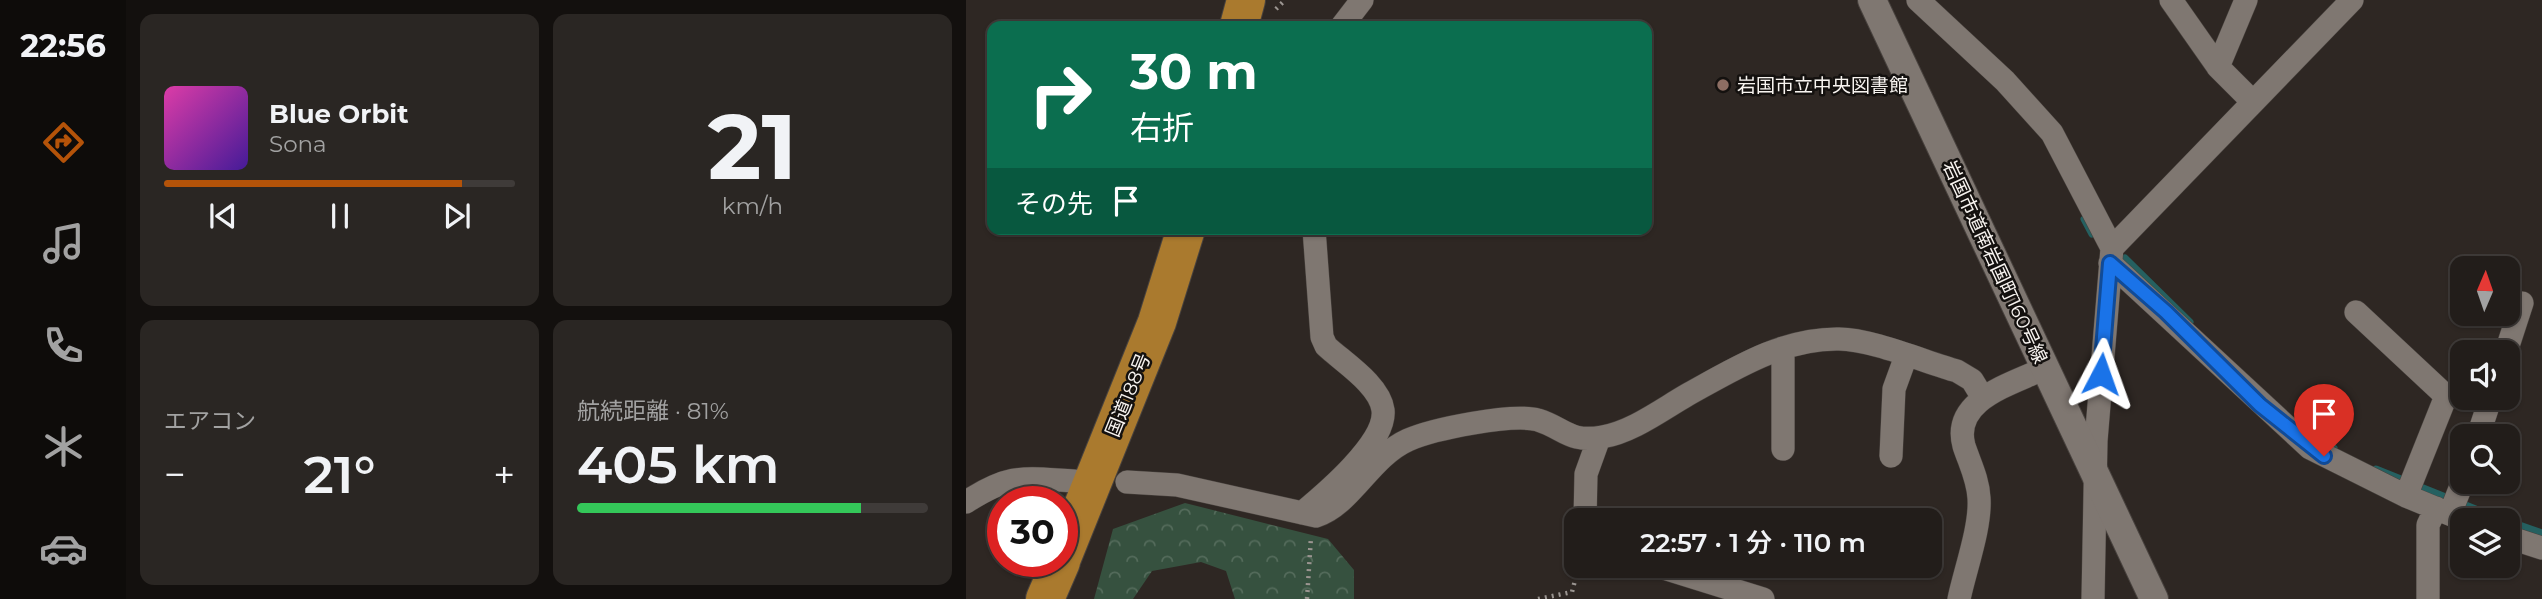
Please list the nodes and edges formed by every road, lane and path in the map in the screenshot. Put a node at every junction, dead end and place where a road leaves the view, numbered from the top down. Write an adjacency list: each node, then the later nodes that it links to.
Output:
1 (1246, 0): 8 (highway)
2 (1362, 0): 9 (street)
3 (1872, 0): 20 (street, 岩国市道南岩国町160号線)
4 (1918, 0): 14 (street)
5 (2171, 0): 10 (street)
6 (2246, 0): 10 (street)
7 (2352, 0): 11 (street)
8 (1240, 21)
9 (1346, 21)
10 (2218, 67): 11 (street)
11 (2253, 102): 14 (street)
12 (1184, 235): 33 (highway, 国道188号)
13 (1314, 235): 32 (street)
14 (2111, 255): 25 (street); 28 (street)
15 (2522, 303): 17 (street)
16 (2356, 312): 28 (street)
17 (2510, 340)
18 (1783, 348): 19 (street); 22 (street); 23 (street)
19 (1906, 356): 21 (street); 24 (street)
20 (2045, 368): 21 (street); 25 (street, 岩国市道南岩国町160号線)
21 (1983, 398): 43 (street)
22 (1599, 438): 31 (street); 32 (street)
23 (1783, 449)
24 (1891, 456)
25 (2095, 475): 44 (street); 45 (street, 岩国市道南岩国町160号線)
26 (1073, 481): 29 (street)
27 (1127, 482): 32 (street)
28 (2410, 486): 30 (street)
29 (966, 502)
30 (2454, 504): 46 (street)
31 (1585, 508)
32 (1309, 514): 40 (path)
33 (1078, 518)
34 (2520, 541): 35 (street)
35 (2542, 548)
36 (1054, 577): 39 (highway, 国道188号)
37 (1576, 578): 41 (path)
38 (1696, 578): 42 (street)
39 (1045, 599)
40 (1307, 599)
41 (1538, 599)
42 (1763, 599)
43 (1959, 599)
44 (2094, 599)
45 (2154, 599)
46 (2428, 599)

